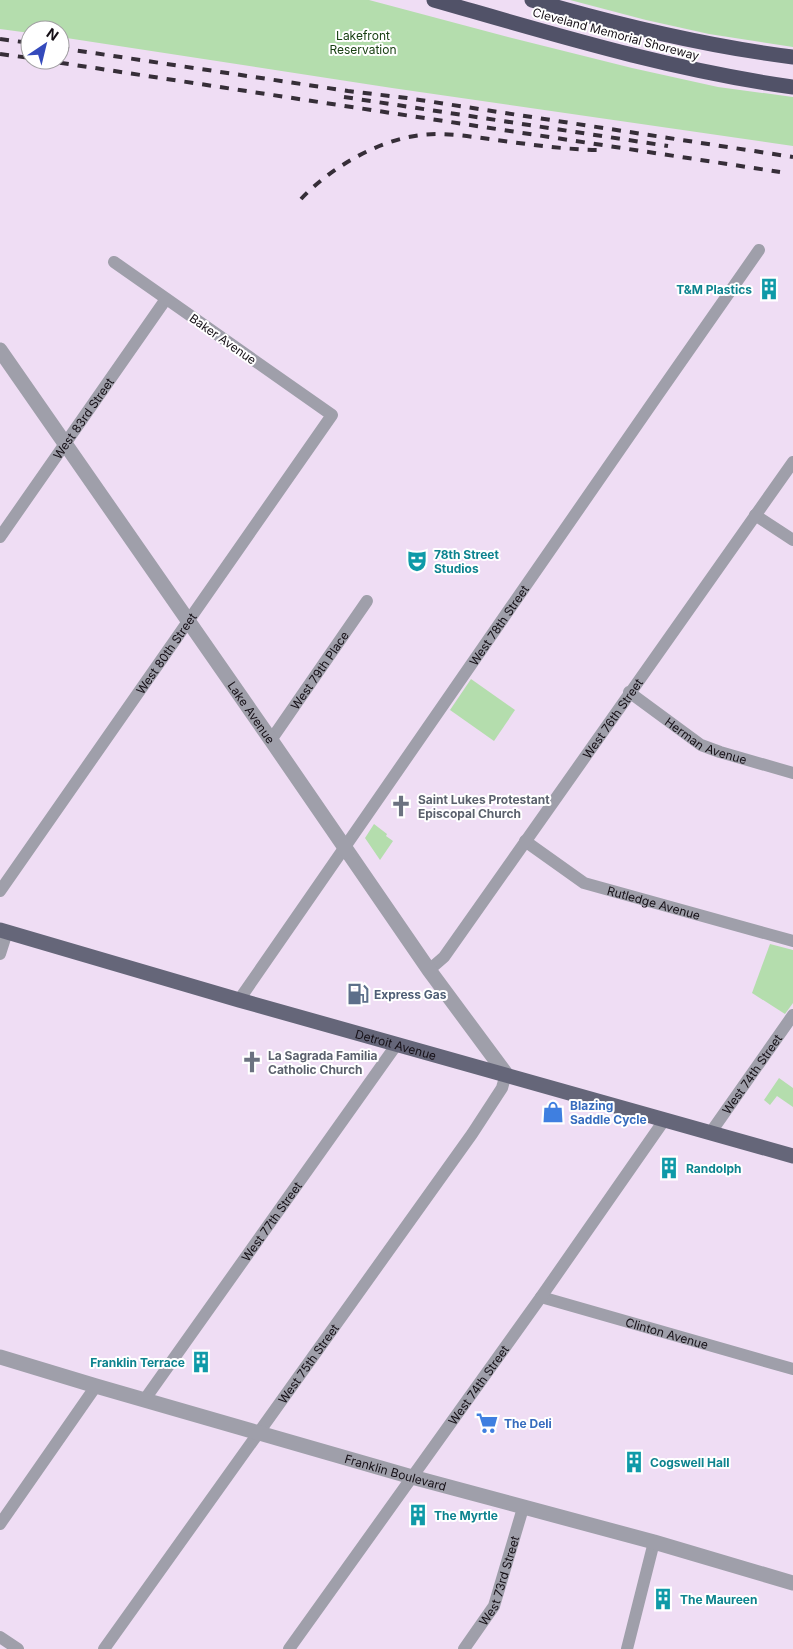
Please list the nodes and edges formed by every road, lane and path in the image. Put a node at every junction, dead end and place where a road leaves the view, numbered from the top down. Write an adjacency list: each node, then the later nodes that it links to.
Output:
1 (434, 0): 4 (highway, Cleveland Memorial Shoreway)
2 (532, 0): 3 (highway, Cleveland Memorial Shoreway)
3 (793, 57)
4 (793, 87)
5 (759, 250): 21 (street, West 78th Street)
6 (114, 262): 7 (street, Baker Avenue)
7 (166, 299): 9 (street, Baker Avenue); 10 (street, West 83rd Street)
8 (0, 350): 10 (street, Lake Avenue)
9 (332, 415): 16 (street, West 80th Street)
10 (65, 444): 13 (street, West 83rd Street); 16 (street, Lake Avenue)
11 (793, 462): 12 (street, West 76th Street)
12 (755, 516): 14 (street); 17 (street, West 76th Street)
13 (0, 537)
14 (793, 540)
15 (367, 601): 18 (street, West 79th Place)
16 (188, 622): 18 (street, Lake Avenue); 22 (street, West 80th Street)
17 (630, 692): 19 (street, Herman Avenue); 20 (street, West 76th Street)
18 (271, 740): 21 (street, Lake Avenue)
19 (793, 773)
20 (525, 841): 24 (street, Rutledge Avenue); 26 (street, West 76th Street)
21 (345, 849): 26 (street, Lake Avenue); 27 (street, West 78th Street)
22 (0, 891)
23 (3, 931): 25 (street); 27 (main road, Detroit Avenue)
24 (793, 941)
25 (0, 954)
26 (429, 970): 30 (street, Lake Avenue)
27 (239, 1000): 29 (main road, Detroit Avenue)
28 (793, 1015): 32 (street, West 74th Street)
29 (397, 1044): 30 (main road, Detroit Avenue); 38 (street, West 77th Street)
30 (506, 1074): 31 (main road, Detroit Avenue); 39 (street, West 75th Street)
31 (665, 1119): 32 (main road, Detroit Avenue); 34 (street, West 74th Street)
32 (711, 1132): 33 (main road, Detroit Avenue)
33 (793, 1156)
34 (541, 1297): 36 (street, Clinton Avenue); 40 (street, West 74th Street)
35 (0, 1357): 37 (street, Franklin Boulevard)
36 (793, 1368)
37 (96, 1386): 38 (street, Franklin Boulevard); 42 (street)
38 (145, 1399): 39 (street, Franklin Boulevard)
39 (258, 1432): 40 (street, Franklin Boulevard); 47 (street, West 75th Street)
40 (412, 1477): 41 (street, Franklin Boulevard); 48 (street, West 74th Street)
41 (523, 1508): 43 (street, Franklin Boulevard); 49 (street, West 73rd Street)
42 (0, 1524)
43 (654, 1542): 44 (street, Franklin Boulevard); 50 (street)
44 (793, 1583)
45 (0, 1637): 46 (street)
46 (18, 1649)
47 (104, 1649)
48 (289, 1649)
49 (464, 1649)
50 (627, 1649)

